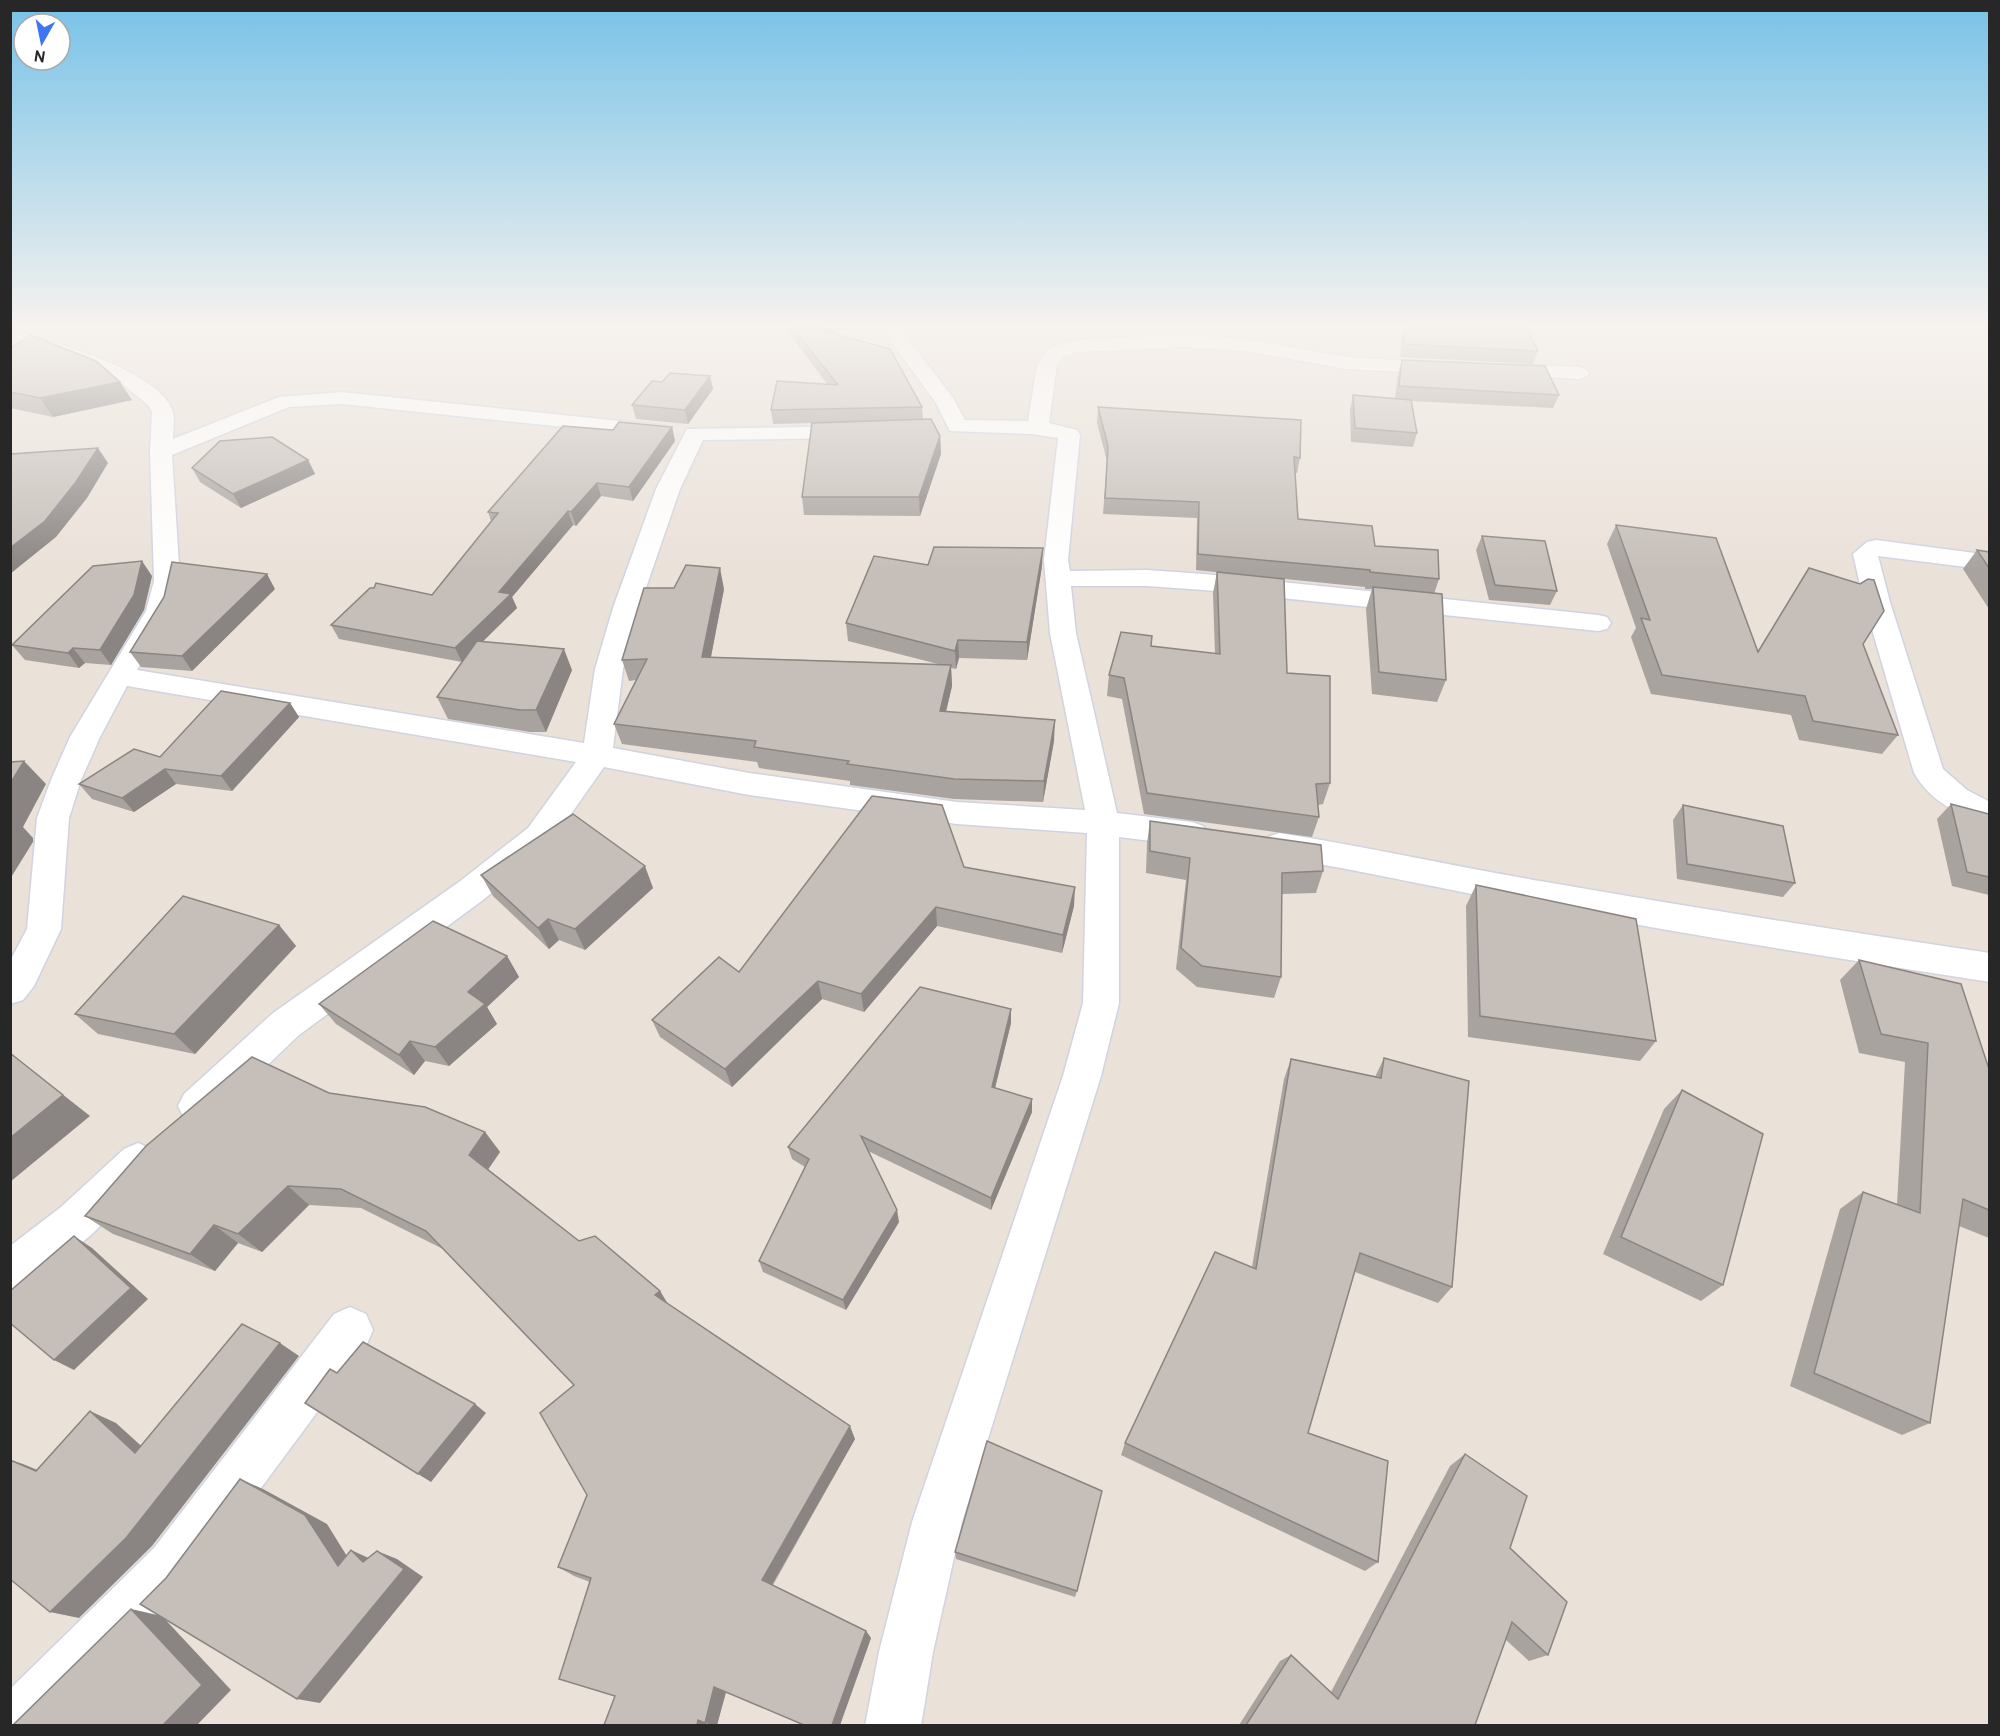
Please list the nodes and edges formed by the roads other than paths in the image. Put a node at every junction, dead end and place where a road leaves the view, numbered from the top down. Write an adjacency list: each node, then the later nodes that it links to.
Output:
1 (161, 409): 9 (street)
2 (266, 409): 9 (street)
3 (452, 409): 8 (street)
4 (947, 409): 6 (street)
5 (1040, 409): 6 (street)
6 (1037, 428): 11 (street)
7 (876, 432): 8 (street)
8 (695, 434): 14 (street)
9 (161, 452): 13 (street)
10 (1989, 563): 15 (street)
11 (1058, 579): 12 (street); 16 (street)
12 (1598, 623)
13 (119, 676): 14 (street); 18 (street)
14 (597, 755): 16 (street); 19 (street)
15 (1989, 814)
16 (1103, 823): 17 (street); 22 (street)
17 (1989, 968)
18 (10, 989)
19 (10, 1274)
20 (350, 1330): 21 (street)
21 (12, 1725)
22 (893, 1725)

